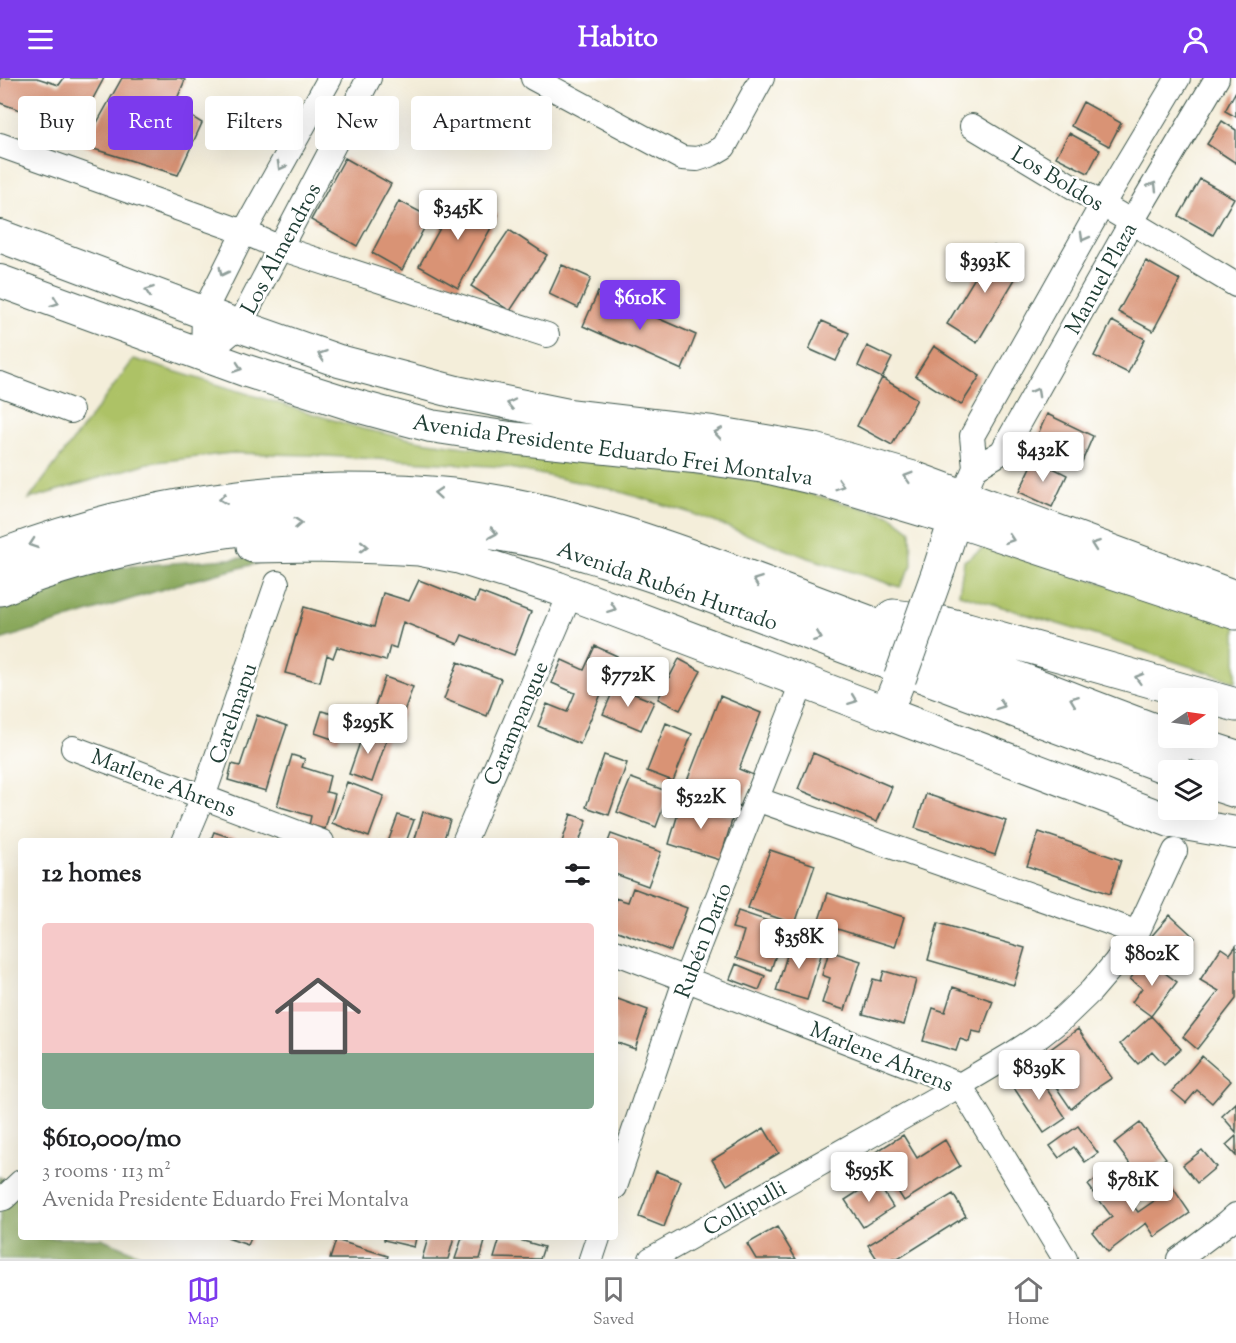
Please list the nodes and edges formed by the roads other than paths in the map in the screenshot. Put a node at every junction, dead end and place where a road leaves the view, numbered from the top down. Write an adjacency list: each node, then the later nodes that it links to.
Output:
1 (330, 78): 11 (street, Los Almendros, one-way to 11)
2 (369, 78): 13 (street, Los Almendros)
3 (532, 78): 4 (street)
4 (762, 78)
5 (1178, 78): 9 (street, Manuel Plaza)
6 (1217, 78): 10 (street, Manuel Plaza, one-way to 6)
7 (972, 126): 9 (street, Los Boldos)
8 (0, 145): 11 (street)
9 (1102, 205): 10 (street, Los Boldos); 22 (street, Manuel Plaza, one-way to 22)
10 (1131, 223): 15 (street, Los Boldos); 22 (street, Manuel Plaza, one-way to 10)
11 (244, 232): 13 (street); 16 (street, Los Almendros, one-way to 16)
12 (0, 236): 16 (main road, Avenida Presidente Eduardo Frei Montalva, one-way to 12)
13 (280, 248): 17 (street, Los Almendros); 18 (street)
14 (0, 281): 19 (main road, Avenida Presidente Eduardo Frei Montalva, one-way to 19)
15 (1236, 285)
16 (204, 312): 17 (main road, Avenida Presidente Eduardo Frei Montalva); 19 (street, Los Almendros)
17 (239, 326): 19 (street, Los Almendros); 23 (main road, Avenida Presidente Eduardo Frei Montalva, one-way to 17)
18 (547, 335)
19 (203, 356): 23 (main road, Avenida Presidente Eduardo Frei Montalva, one-way to 23)
20 (0, 384): 21 (street)
21 (71, 411)
22 (975, 468): 23 (street, Manuel Plaza)
23 (959, 508): 28 (main road, Avenida Presidente Eduardo Frei Montalva, one-way to 23); 31 (highway, one-way to 31); 34 (main road, Manuel Plaza, bridge)
24 (0, 556): 30 (highway, Avenida Rubén Hurtado, one-way to 24)
25 (96, 556): 27 (highway, Avenida Rubén Hurtado); 34 (highway, one-way to 34); 39 (highway, Avenida Rubén Hurtado, one-way to 39)
26 (278, 583): 42 (street, Carelmapu)
27 (0, 589)
28 (1236, 597)
29 (566, 604): 47 (street, Carampangue)
30 (832, 608): 33 (highway, one-way to 30); 35 (highway, Avenida Rubén Hurtado, one-way to 30)
31 (1236, 613)
32 (797, 696): 43 (street, Rubén Darío)
33 (1236, 705)
34 (886, 713): 44 (main road)
35 (1158, 731)
36 (72, 747): 42 (street, Marlene Ahrens)
37 (1209, 748): 38 (highway)
38 (1236, 757)
39 (1158, 764)
40 (1218, 785): 41 (highway)
41 (1236, 791)
42 (203, 797): 45 (street, Carelmapu); 46 (street, Marlene Ahrens)
43 (756, 799): 49 (street); 51 (street, Rubén Darío)
44 (1236, 833)
45 (186, 838)
46 (311, 838)
47 (466, 838)
48 (1175, 851): 49 (street, Collipulli)
49 (1137, 933): 52 (street, Collipulli)
50 (618, 953): 51 (street, Marlene Ahrens)
51 (686, 978): 52 (street, Marlene Ahrens); 53 (street, Rubén Darío)
52 (960, 1085): 59 (street, Collipulli); 60 (street, Marlene Ahrens)
53 (618, 1179)
54 (18, 1185): 55 (street)
55 (0, 1199)
56 (1236, 1215): 61 (street)
57 (597, 1240): 58 (street)
58 (591, 1259)
59 (651, 1259)
60 (1065, 1259)
61 (1179, 1259)

